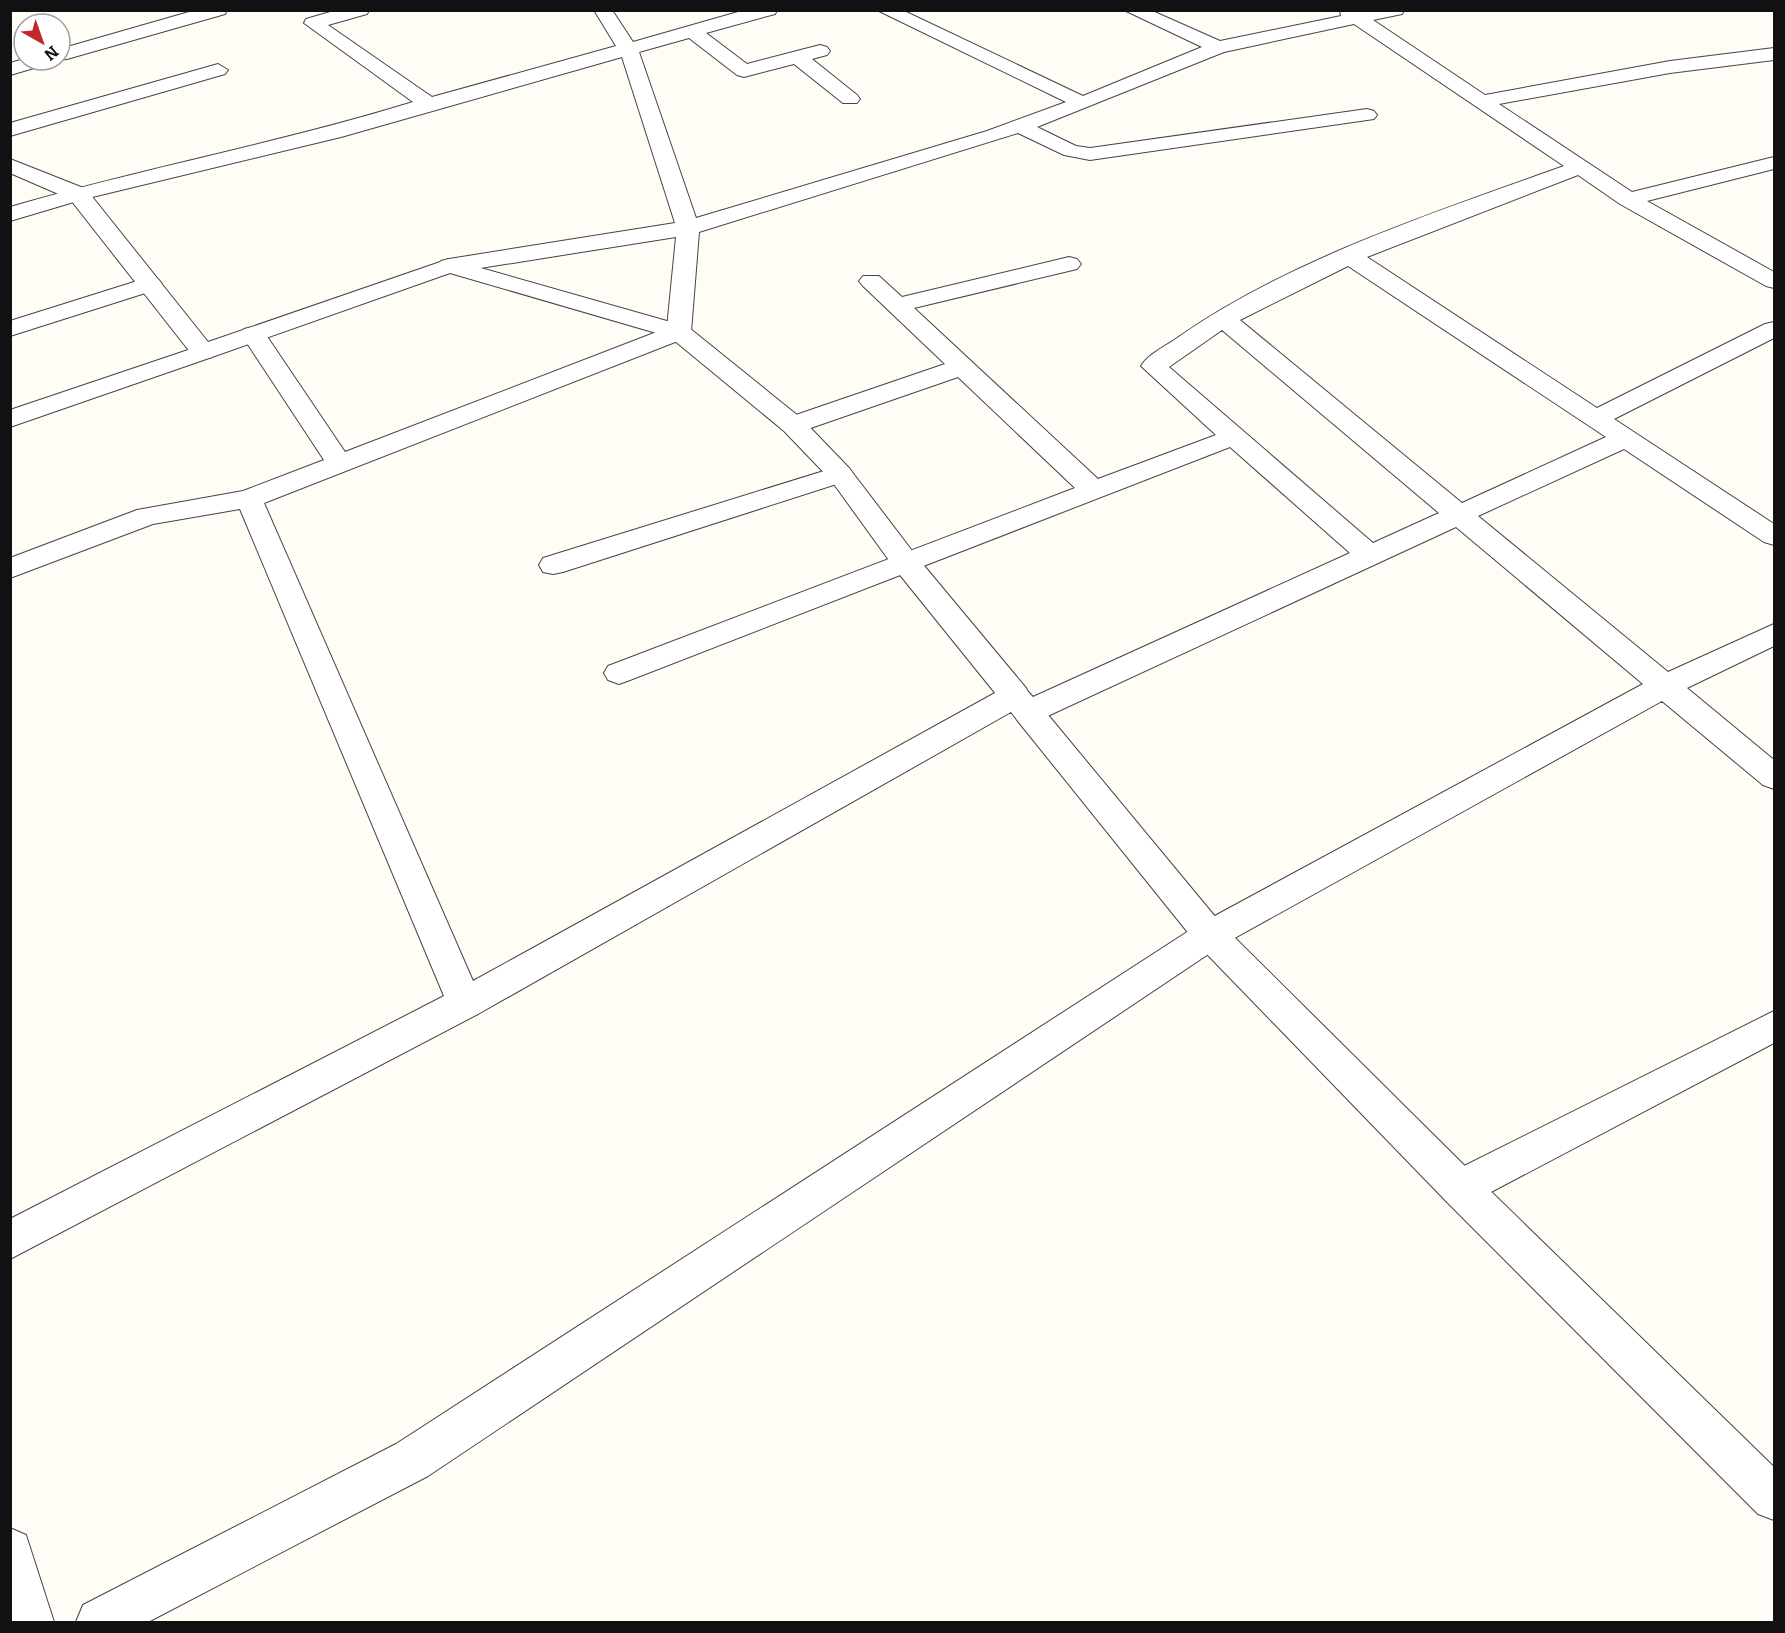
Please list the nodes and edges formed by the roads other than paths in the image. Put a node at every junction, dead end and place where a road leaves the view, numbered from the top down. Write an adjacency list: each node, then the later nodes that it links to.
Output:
1 (218, 10): 13 (street)
2 (360, 10): 20 (street)
3 (603, 10): 11 (street)
4 (768, 10): 9 (street)
5 (886, 10): 19 (street)
6 (1133, 10): 10 (street)
7 (1395, 10): 8 (street)
8 (1351, 14): 10 (street); 18 (street)
9 (693, 33): 11 (street); 15 (street)
10 (1218, 47): 19 (street)
11 (628, 50): 20 (street); 30 (street)
12 (820, 51): 15 (street)
13 (72, 52)
14 (1774, 54): 18 (street)
15 (796, 57): 17 (street)
16 (218, 70): 23 (street)
17 (850, 99)
18 (1483, 101): 26 (street)
19 (1083, 103): 22 (street)
20 (429, 104): 27 (street)
21 (1367, 115): 22 (street)
22 (1018, 126): 30 (street)
23 (10, 130)
24 (1774, 163): 28 (street)
25 (10, 165): 27 (street)
26 (1581, 167): 28 (street); 31 (street)
27 (78, 194): 29 (street); 36 (street)
28 (1628, 199): 35 (street)
29 (10, 214)
30 (688, 228): 33 (street); 41 (street)
31 (1349, 256): 38 (street); 45 (street)
32 (1069, 264): 37 (street)
33 (449, 266): 41 (street); 42 (street)
34 (871, 281): 37 (street)
35 (1774, 281)
36 (150, 284): 39 (street); 43 (street)
37 (897, 305): 44 (street)
38 (1224, 319): 48 (street); 54 (street)
39 (10, 329)
40 (1774, 329): 45 (street)
41 (679, 332): 47 (street); 50 (street)
42 (253, 334): 43 (street); 50 (street)
43 (202, 352): 46 (street)
44 (962, 367): 47 (street); 52 (street)
45 (1596, 418): 49 (street)
46 (10, 419)
47 (793, 425): 51 (street)
48 (1233, 436): 52 (street); 56 (street)
49 (1626, 438): 54 (street); 55 (street)
50 (340, 464): 53 (street)
51 (840, 474): 57 (street); 58 (street)
52 (1093, 490): 57 (street)
53 (249, 499): 59 (street); 66 (street)
54 (1458, 515): 56 (street); 62 (street)
55 (1774, 536)
56 (1370, 556): 63 (street)
57 (906, 563): 61 (street); 63 (street)
58 (553, 565)
59 (10, 569)
60 (1774, 634): 62 (street)
61 (619, 673)
62 (1665, 686): 64 (street); 65 (street)
63 (1022, 704): 65 (street); 66 (street)
64 (1774, 777)
65 (1210, 935): 68 (street); 73 (street)
66 (465, 1003): 69 (street)
67 (1774, 1026): 68 (street)
68 (1460, 1188): 70 (street)
69 (10, 1240)
70 (1774, 1498)
71 (10, 1551): 72 (street)
72 (30, 1623)
73 (100, 1623)

